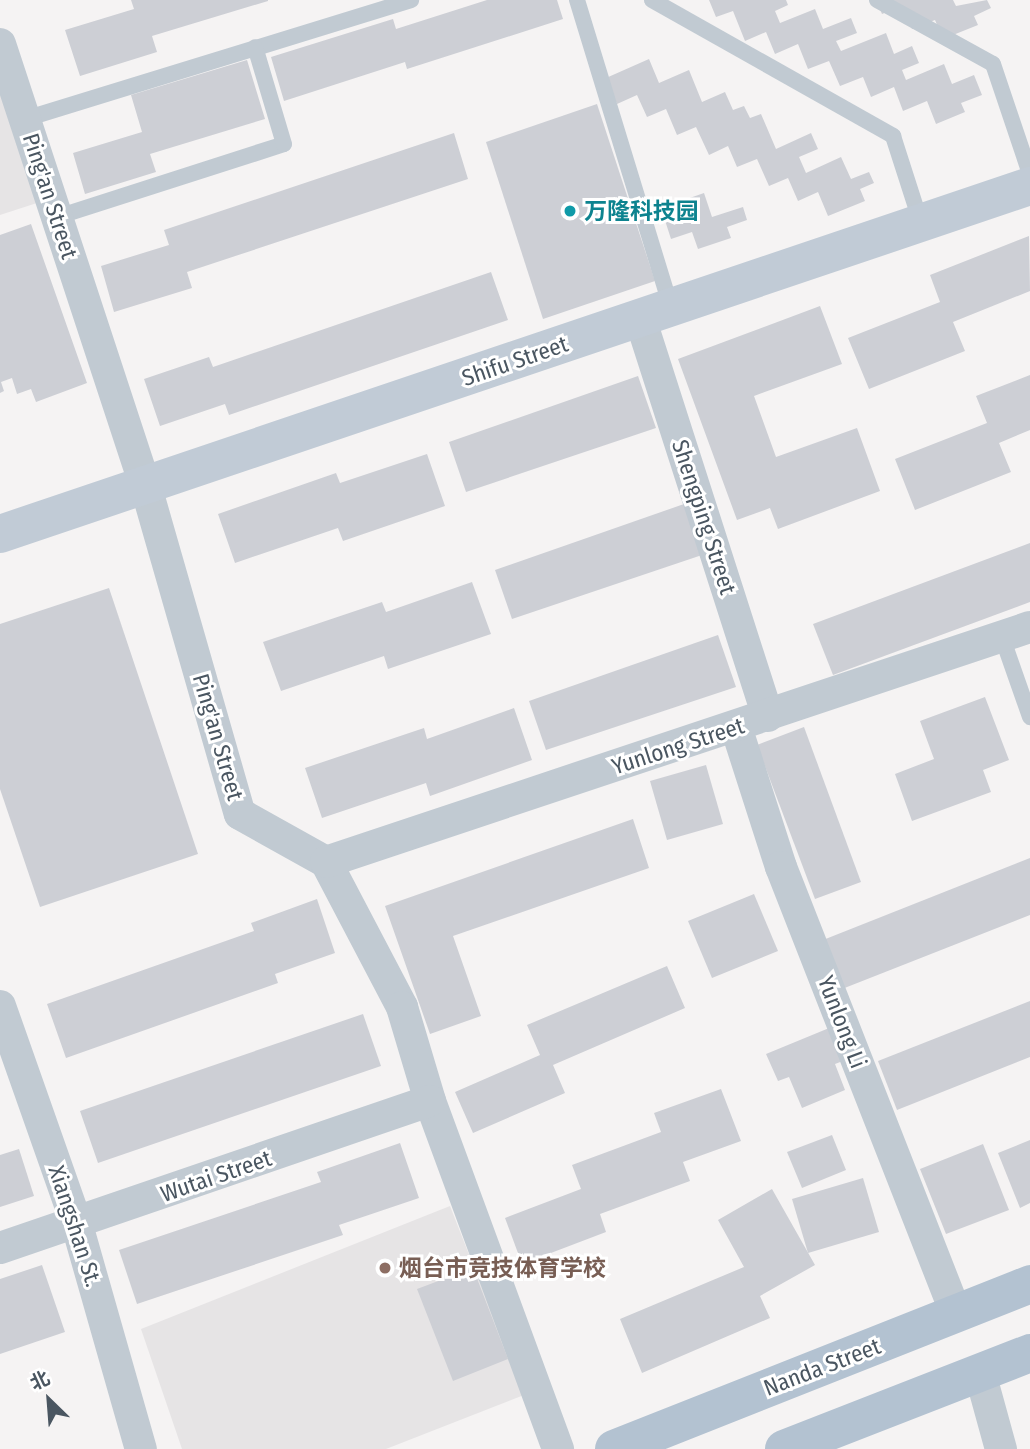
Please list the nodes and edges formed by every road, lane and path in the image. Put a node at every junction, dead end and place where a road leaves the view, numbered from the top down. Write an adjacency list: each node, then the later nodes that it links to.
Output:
1 (411, 0): 6 (lane)
2 (577, 0): 12 (lane)
3 (652, 0): 11 (lane)
4 (877, 0): 8 (lane)
5 (0, 44): 7 (street, Ping'an Street)
6 (255, 47): 7 (lane); 10 (lane)
7 (25, 119): 10 (street, Ping'an Street)
8 (1030, 174)
9 (1030, 186): 11 (street, Shifu Street)
10 (57, 217): 13 (street, Ping'an Street)
11 (921, 223): 12 (street, Shifu Street)
12 (656, 313): 13 (street, Shifu Street); 16 (street, Shengping Street)
13 (146, 487): 14 (street, Shifu Street); 19 (street, Ping'an Street)
14 (0, 534)
15 (1016, 632): 16 (street, Yunlong Street); 17 (lane)
16 (768, 716): 18 (street, Yunlong Street)
17 (1030, 717)
18 (736, 726): 19 (street, Yunlong Street); 25 (street, Yunlong Li)
19 (326, 862): 21 (street)
20 (0, 1006): 22 (street, Xiangshan St.)
21 (430, 1101): 22 (street, Wutai Street); 29 (street)
22 (77, 1225): 23 (street, Wutai Street); 28 (street, Xiangshan St.)
23 (0, 1248)
24 (1030, 1284): 25 (main road, Nanda Street)
25 (957, 1315): 30 (main road, Nanda Street)
26 (1030, 1353): 27 (main road)
27 (980, 1373): 31 (main road); 32 (street)
28 (141, 1449)
29 (558, 1449)
30 (614, 1449)
31 (784, 1449)
32 (1001, 1449)

